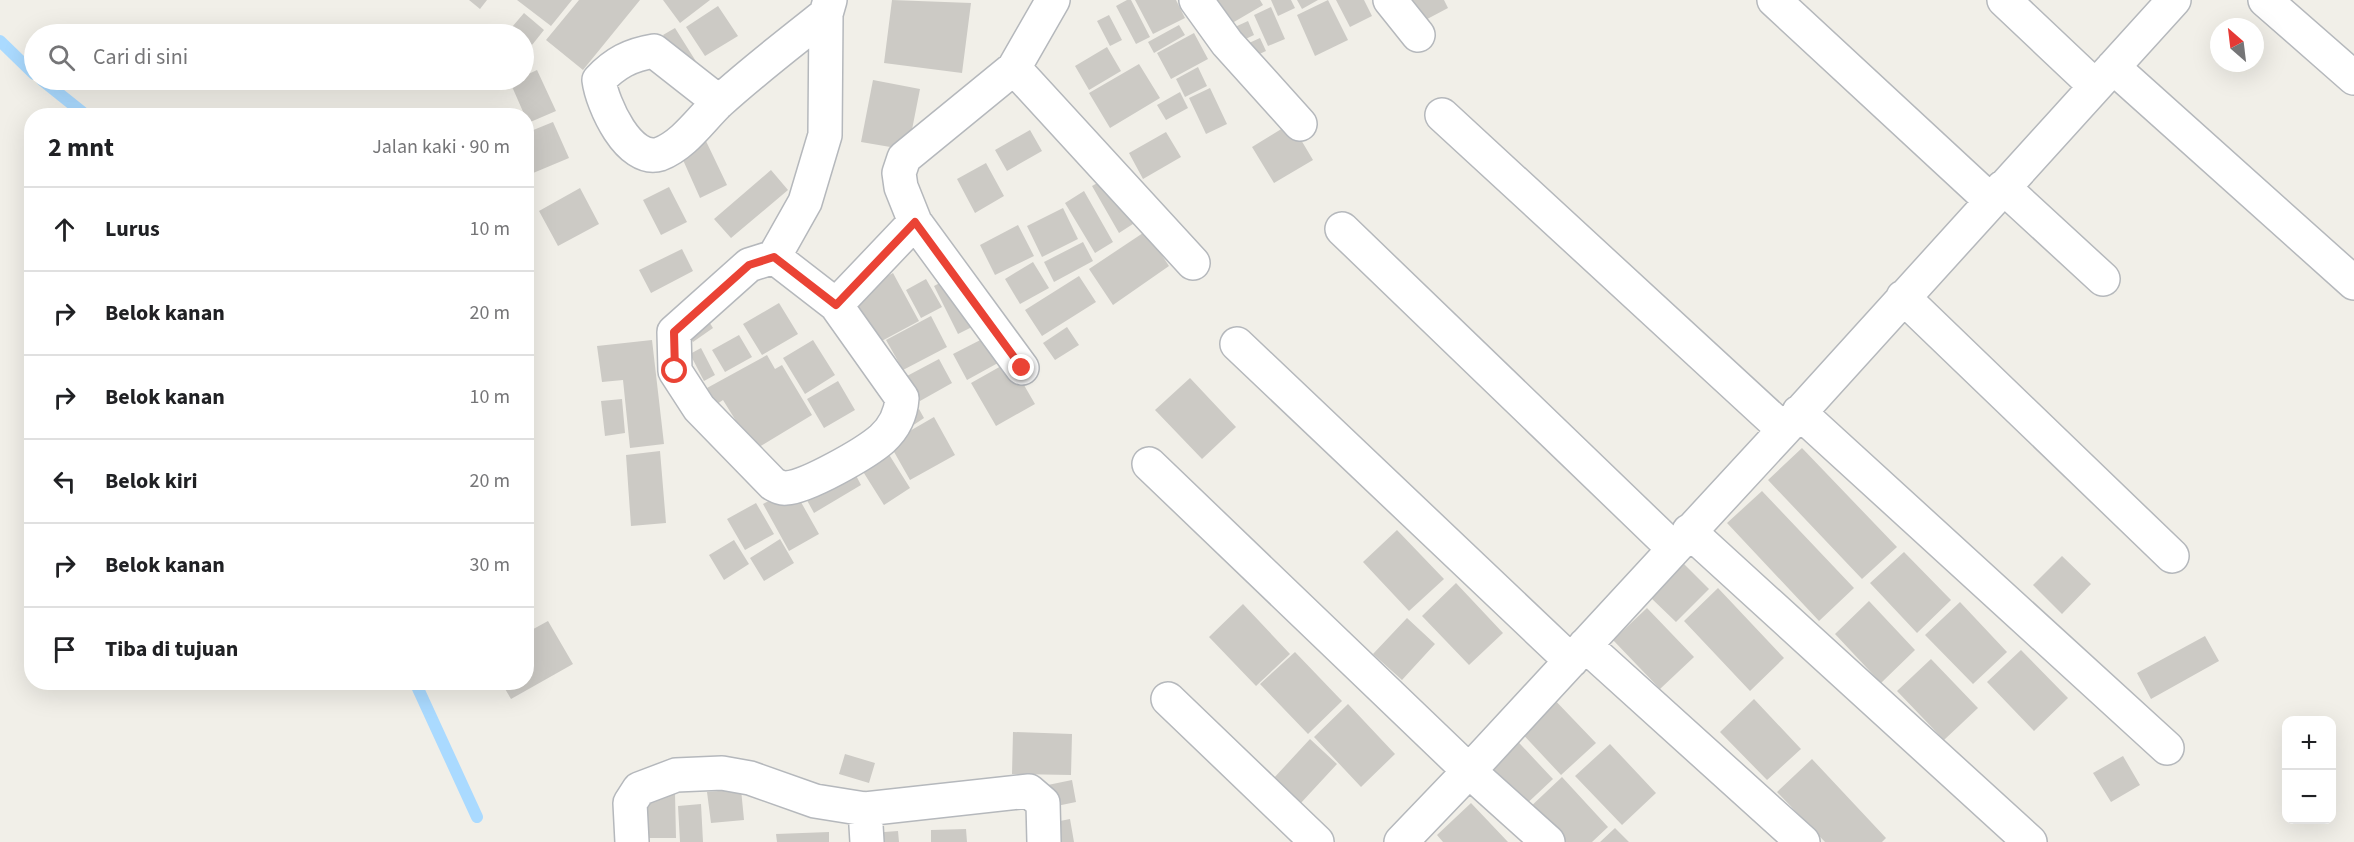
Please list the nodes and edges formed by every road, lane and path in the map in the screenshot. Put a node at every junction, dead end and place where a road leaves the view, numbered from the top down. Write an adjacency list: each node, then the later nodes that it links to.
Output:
1 (1053, 0): 10 (street)
2 (1196, 0): 15 (street)
3 (1390, 0): 9 (street)
4 (1774, 0): 16 (street)
5 (2004, 0): 11 (street)
6 (2174, 0): 11 (street)
7 (2265, 0): 12 (street)
8 (828, 7): 13 (street); 19 (street)
9 (1418, 35)
10 (1014, 68): 17 (street); 20 (street)
11 (2104, 76): 16 (street); 22 (street)
12 (2354, 78)
13 (719, 102)
14 (1442, 115): 27 (street)
15 (1300, 124)
16 (1996, 193): 21 (street); 23 (street)
17 (915, 222): 24 (street); 26 (street)
18 (1342, 229): 29 (street)
19 (774, 257): 24 (street); 24 (street)
20 (1193, 264)
21 (2103, 279)
22 (2354, 283)
23 (1903, 297): 27 (street); 30 (street)
24 (836, 305)
25 (1237, 344): 31 (street)
26 (1022, 368)
27 (1791, 421): 29 (street); 33 (street)
28 (1149, 464): 34 (street)
29 (1681, 540): 31 (street); 43 (street)
30 (2172, 556)
31 (1578, 653): 34 (street); 42 (street)
32 (1168, 699): 39 (street)
33 (2167, 748)
34 (1468, 771): 40 (street); 41 (street)
35 (865, 809): 36 (street); 37 (street); 38 (street)
36 (632, 842)
37 (867, 842)
38 (1044, 842)
39 (1317, 842)
40 (1401, 842)
41 (1548, 842)
42 (1803, 842)
43 (2030, 842)

